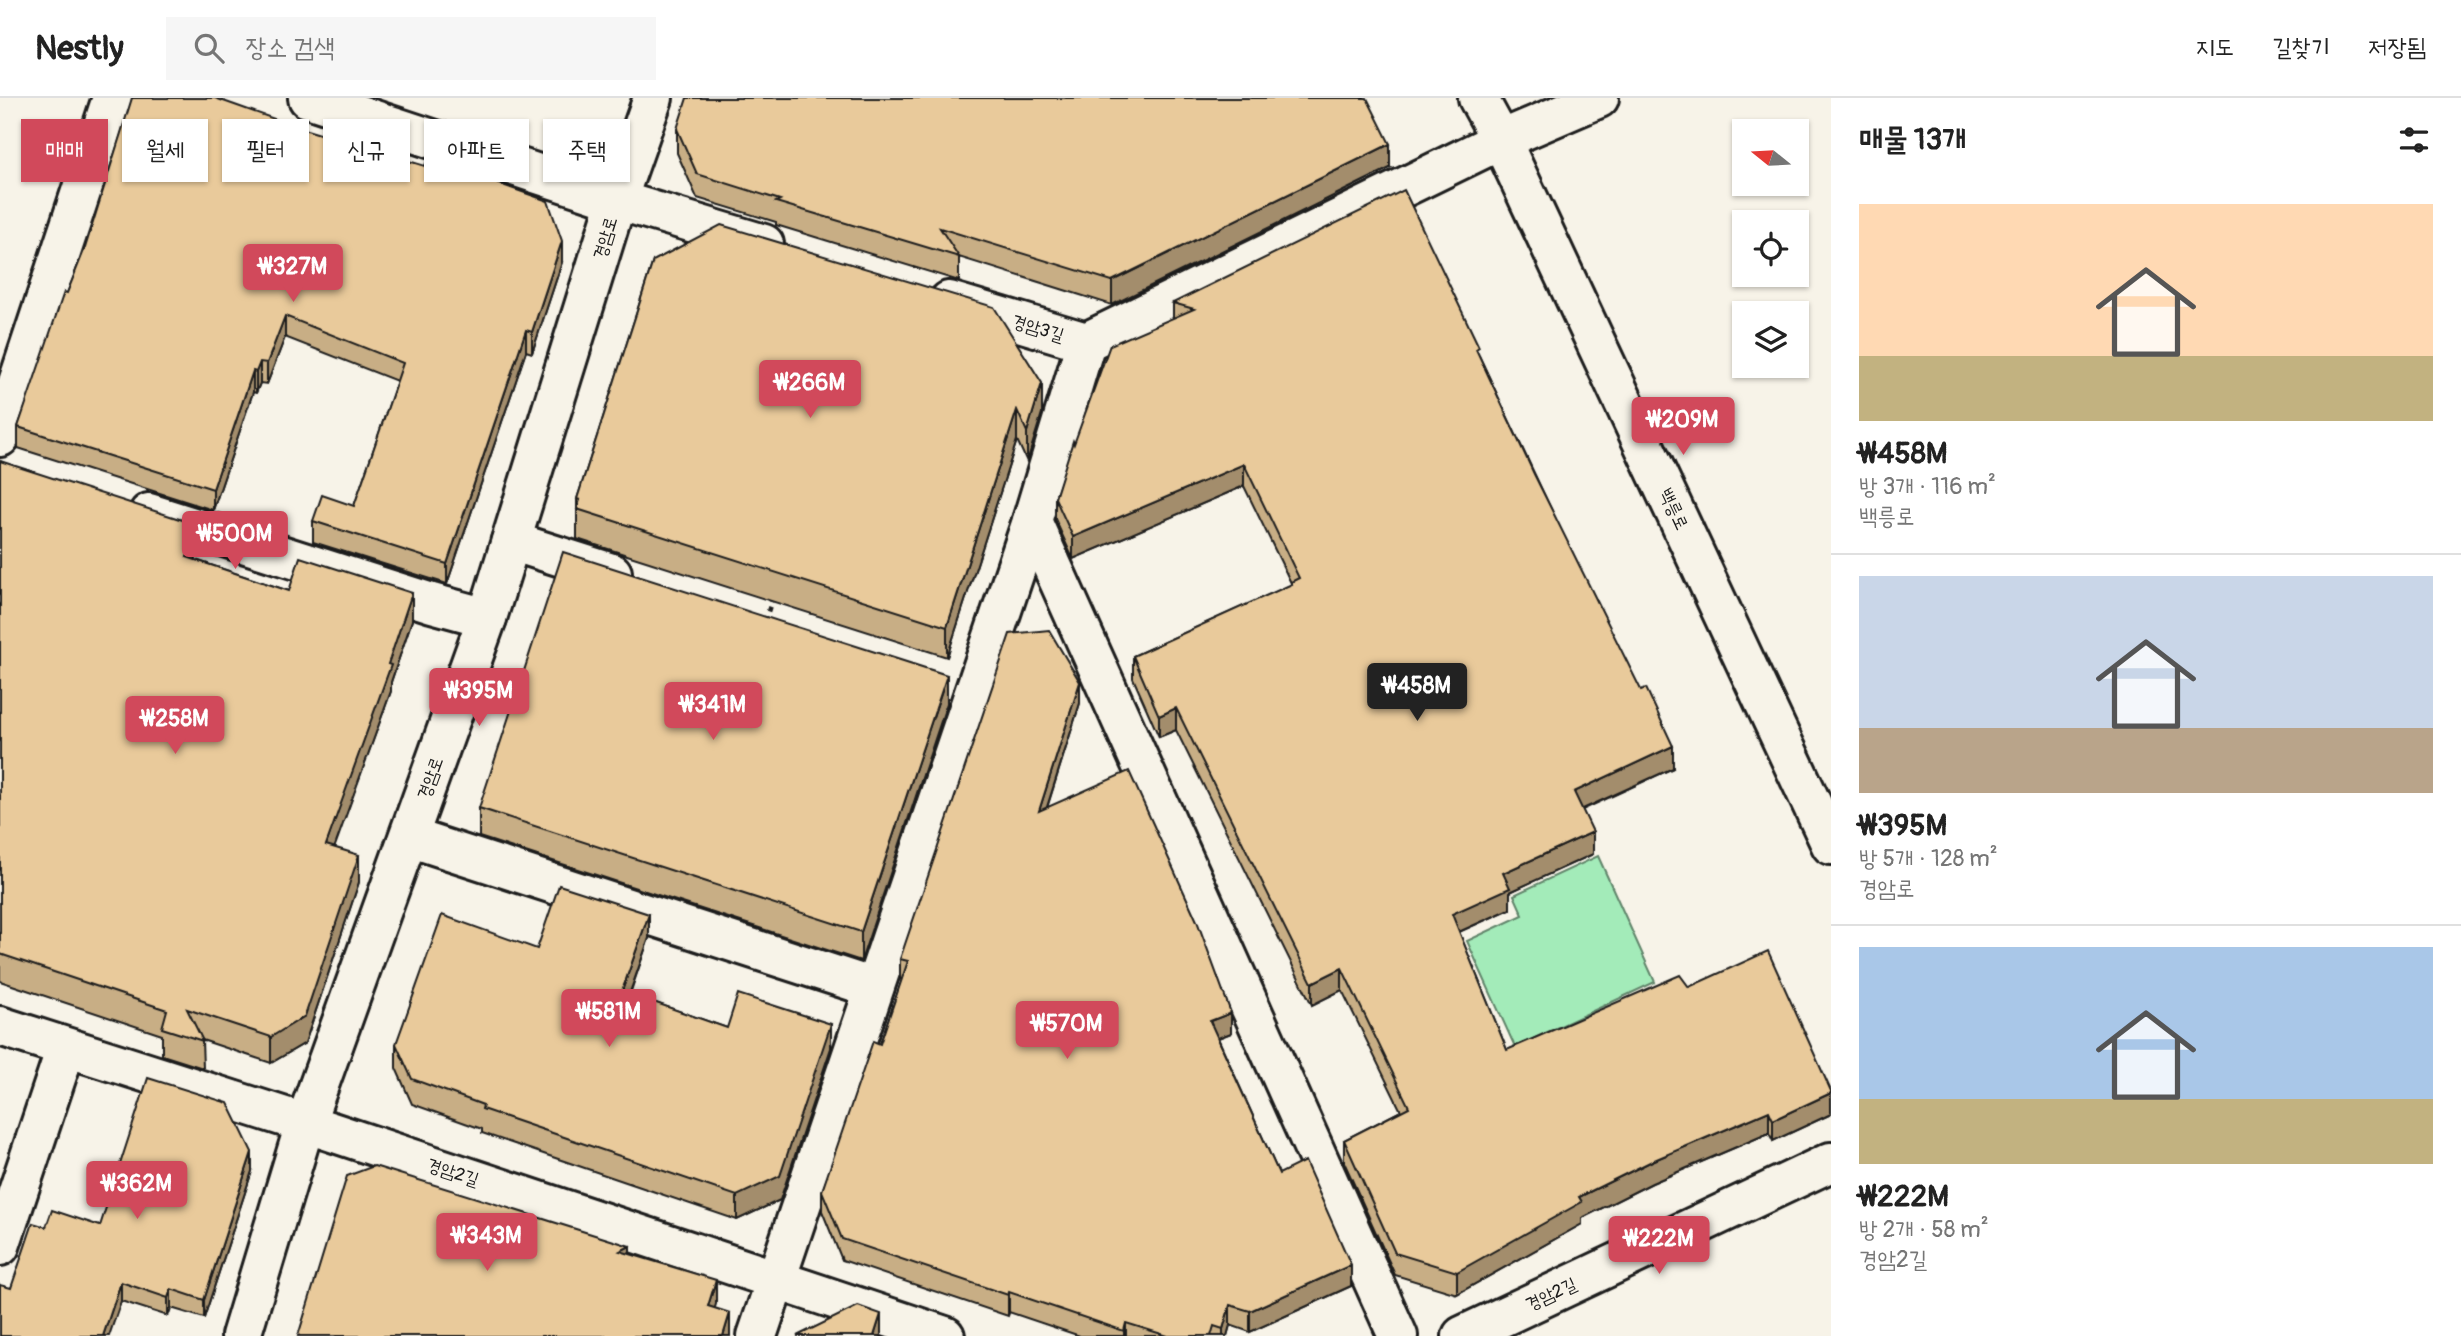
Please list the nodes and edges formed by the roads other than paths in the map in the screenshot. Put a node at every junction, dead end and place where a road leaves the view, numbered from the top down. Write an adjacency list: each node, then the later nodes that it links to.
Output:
1 (112, 98): 11 (street)
2 (308, 98): 7 (street)
3 (653, 98): 7 (street, 경암로)
4 (1478, 98): 6 (street, 백릉로)
5 (1599, 98): 6 (street, 경암3길)
6 (1501, 140): 10 (street, 경암3길); 18 (street, 백릉로)
7 (617, 200): 8 (street); 14 (street, 경암로)
8 (798, 255)
9 (915, 290): 10 (street, 경암3길)
10 (1086, 342): 13 (street)
11 (4, 457)
12 (118, 503): 16 (street)
13 (1032, 521): 19 (street); 29 (street)
14 (511, 541): 15 (street); 16 (street, 경암로)
15 (651, 585)
16 (487, 618): 17 (street, 경암로)
17 (409, 837): 19 (street); 22 (street, 경암로)
18 (1831, 845)
19 (874, 988): 25 (street)
20 (0, 1026): 21 (street, 경암2길)
21 (66, 1048): 22 (street, 경암2길); 24 (street)
22 (305, 1124): 25 (street, 경암2길); 26 (street, 경암로)
23 (1831, 1162): 30 (street, 경암2길)
24 (0, 1246)
25 (776, 1280): 27 (street); 28 (street, 경암2길)
26 (241, 1336)
27 (757, 1336)
28 (945, 1336)
29 (1398, 1336)
30 (1462, 1336)

